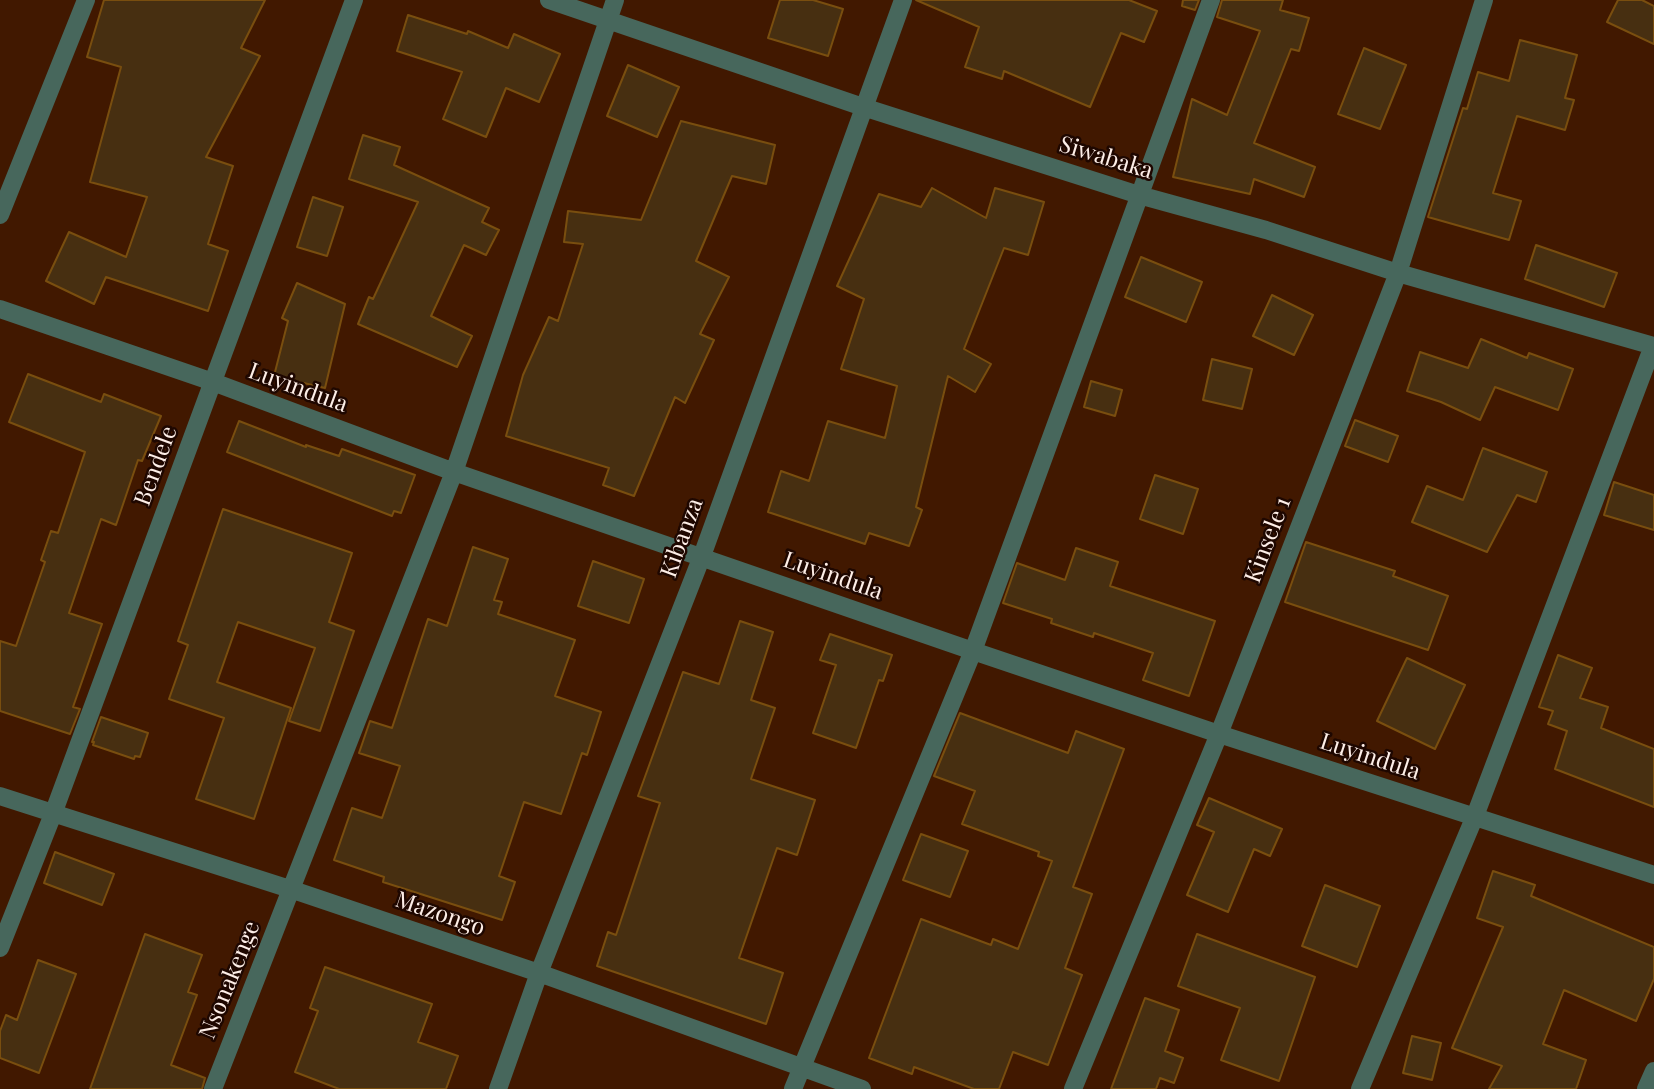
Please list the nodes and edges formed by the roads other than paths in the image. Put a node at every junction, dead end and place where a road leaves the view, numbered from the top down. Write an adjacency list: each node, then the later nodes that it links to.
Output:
1 (86, 0): 11 (street)
2 (354, 0): 15 (street, Bendele)
3 (549, 0): 8 (street, Siwabaka)
4 (615, 0): 8 (street, Nsonakenge)
5 (903, 0): 9 (street, Kibanza)
6 (1211, 0): 10 (street)
7 (1484, 0): 12 (street, Kinsele 1)
8 (607, 20): 9 (street, Siwabaka); 16 (street, Nsonakenge)
9 (863, 107): 10 (street, Siwabaka); 17 (street, Kibanza)
10 (1139, 195): 12 (street, Siwabaka); 18 (street)
11 (0, 215)
12 (1398, 273): 14 (street, Siwabaka); 19 (street, Kinsele 1)
13 (0, 309): 15 (street, Luyindula)
14 (1653, 346): 22 (street)
15 (213, 382): 16 (street, Luyindula); 21 (street, Bendele)
16 (454, 472): 17 (street, Luyindula); 24 (street, Nsonakenge)
17 (702, 556): 18 (street, Luyindula); 26 (street, Kibanza)
18 (973, 651): 19 (street, Luyindula); 27 (street)
19 (1219, 734): 22 (street, Luyindula); 33 (street, Kinsele 1)
20 (0, 796): 21 (street, Mazongo)
21 (53, 814): 24 (street, Mazongo); 25 (street, Bendele)
22 (1475, 816): 23 (street, Luyindula); 34 (street)
23 (1654, 875)
24 (293, 890): 26 (street, Mazongo); 29 (street, Nsonakenge)
25 (0, 948)
26 (538, 973): 27 (street, Mazongo); 30 (street, Kibanza)
27 (801, 1068): 31 (street); 32 (street, Mazongo)
28 (1654, 1071): 35 (street)
29 (213, 1089)
30 (498, 1089)
31 (793, 1089)
32 (862, 1089)
33 (1073, 1089)
34 (1360, 1089)
35 (1646, 1089)

